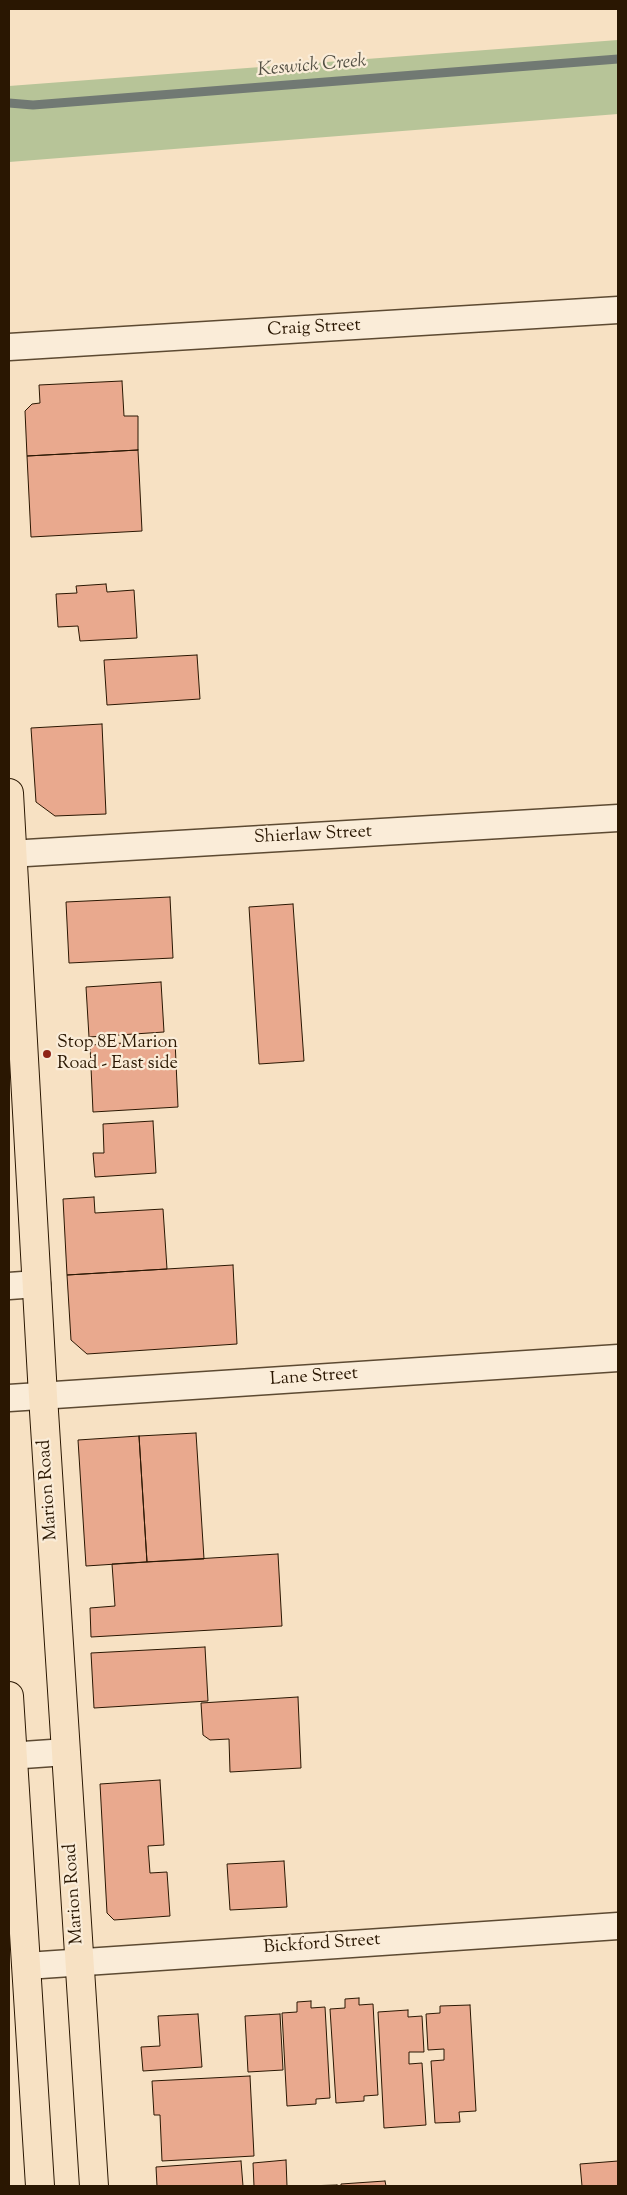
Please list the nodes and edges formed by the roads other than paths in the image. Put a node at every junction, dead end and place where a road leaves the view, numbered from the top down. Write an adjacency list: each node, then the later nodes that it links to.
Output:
1 (618, 310): 2 (street, Craig Street)
2 (9, 347)
3 (9, 793): 5 (main road, Marion Road)
4 (618, 818): 5 (street, Shierlaw Street)
5 (10, 854): 6 (main road, Marion Road)
6 (37, 1284): 7 (street); 9 (main road, Marion Road)
7 (9, 1286)
8 (618, 1358): 9 (street, Lane Street)
9 (43, 1396): 10 (street, Lane Street); 12 (main road, Marion Road)
10 (9, 1398)
11 (9, 1696): 13 (main road)
12 (66, 1752): 13 (street); 15 (main road, Marion Road)
13 (11, 1755): 16 (main road)
14 (618, 1926): 15 (street, Bickford Street)
15 (79, 1961): 16 (street, Bickford Street); 18 (main road, Marion Road)
16 (26, 1966): 17 (main road)
17 (40, 2186)
18 (94, 2186)

